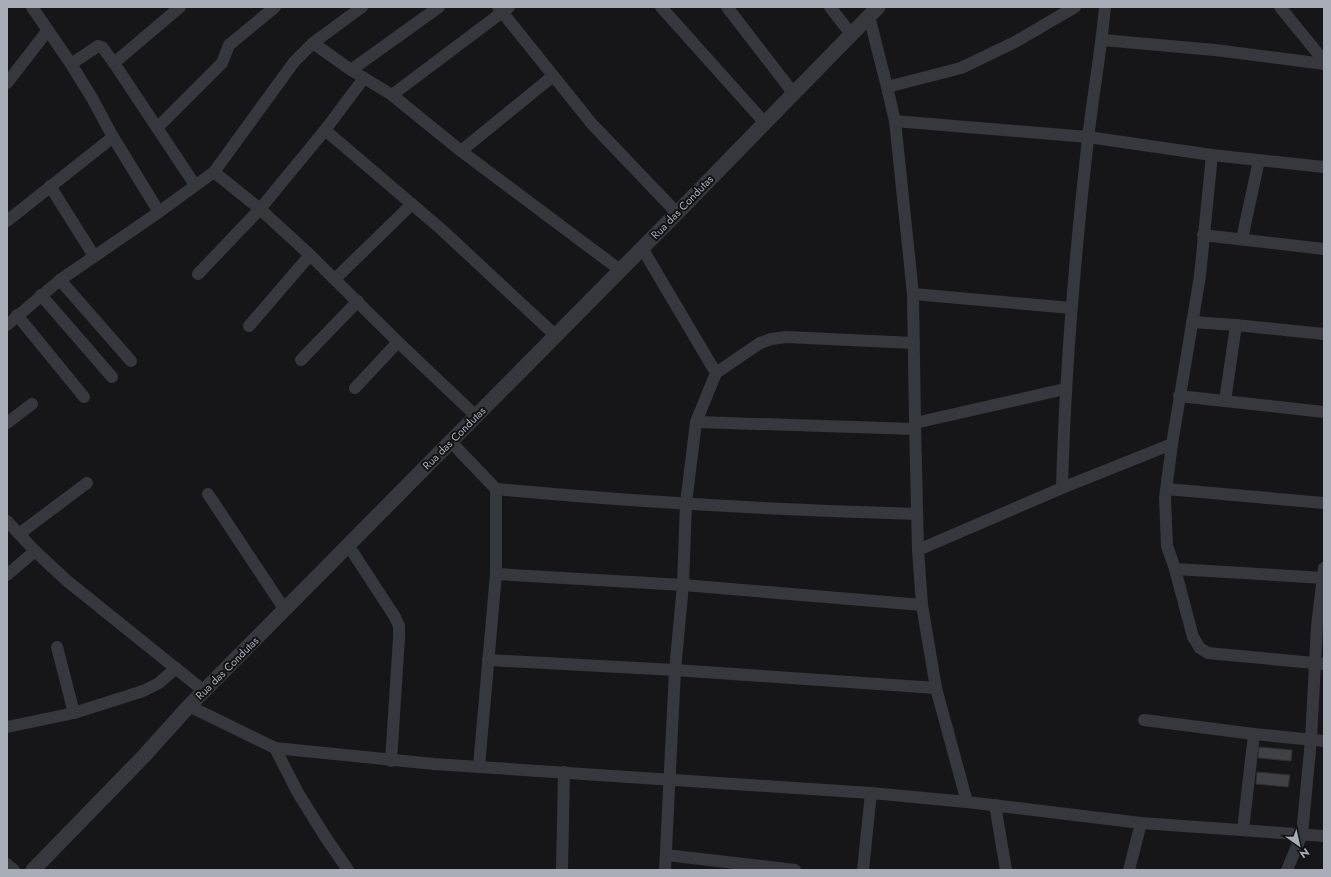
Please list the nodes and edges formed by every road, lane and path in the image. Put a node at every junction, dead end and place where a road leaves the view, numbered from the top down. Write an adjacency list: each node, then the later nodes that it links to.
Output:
1 (32, 7): 14 (street)
2 (180, 7): 19 (street)
3 (275, 7): 31 (street)
4 (362, 7): 17 (street)
5 (439, 7): 22 (street)
6 (661, 7): 30 (street)
7 (727, 7): 27 (street)
8 (830, 7): 15 (street)
9 (1076, 7): 26 (street)
10 (1105, 7): 16 (street)
11 (1280, 7): 18 (street)
12 (503, 9): 23 (street); 28 (street)
13 (873, 11): 15 (street, Rua das Condutas); 26 (street)
14 (48, 30): 20 (street); 25 (street)
15 (851, 34): 27 (street, Rua das Condutas)
16 (1102, 40): 21 (street); 34 (street)
17 (313, 43): 22 (street); 39 (street)
18 (1324, 61)
19 (114, 63): 20 (street); 31 (street)
20 (71, 64): 33 (street)
21 (1324, 64)
22 (351, 70): 24 (street)
23 (553, 76): 35 (street); 45 (street)
24 (364, 78): 28 (street); 32 (street)
25 (7, 83)
26 (887, 87): 29 (street)
27 (794, 94): 30 (street, Rua das Condutas)
28 (392, 95): 35 (street)
29 (895, 122): 34 (street); 57 (street)
30 (765, 123): 45 (street, Rua das Condutas)
31 (157, 128): 40 (street)
32 (325, 130): 42 (street); 43 (street)
33 (113, 137): 41 (street); 44 (street)
34 (1088, 137): 36 (street); 60 (street)
35 (461, 151): 53 (street)
36 (1212, 155): 37 (street); 47 (street)
37 (1259, 160): 38 (street); 48 (street)
38 (1324, 167)
39 (214, 172): 40 (street); 43 (street)
40 (195, 185): 44 (street)
41 (50, 186): 46 (street); 52 (street)
42 (412, 204): 55 (street); 67 (street)
43 (260, 209): 51 (street); 54 (street)
44 (159, 212): 52 (street)
45 (677, 213): 49 (street, Rua das Condutas)
46 (7, 221)
47 (1204, 234): 48 (street); 62 (street)
48 (1242, 239): 50 (street)
49 (642, 248): 53 (street, Rua das Condutas); 72 (street)
50 (1324, 249)
51 (310, 255): 55 (street); 65 (street)
52 (94, 256): 56 (street)
53 (620, 270): 67 (street, Rua das Condutas)
54 (198, 274)
55 (336, 279): 59 (street)
56 (60, 280): 58 (street); 71 (street)
57 (913, 294): 60 (street); 69 (street)
58 (41, 295): 61 (street); 73 (street)
59 (358, 301): 68 (street); 70 (street)
60 (1071, 308): 75 (street)
61 (17, 315): 63 (street); 77 (street)
62 (1192, 322): 64 (street); 76 (street)
63 (7, 325)
64 (1236, 325): 66 (street); 78 (street)
65 (249, 326)
66 (1324, 334)
67 (556, 336): 81 (street, Rua das Condutas)
68 (398, 342): 74 (street); 81 (street)
69 (914, 343): 72 (street); 84 (street)
70 (301, 360)
71 (131, 361)
72 (716, 374): 82 (street)
73 (112, 377)
74 (355, 388)
75 (1065, 389): 84 (street); 88 (street)
76 (1180, 396): 78 (street); 86 (street)
77 (84, 397)
78 (1225, 401): 80 (street)
79 (32, 404): 83 (street)
80 (1324, 412)
81 (476, 416): 85 (street, Rua das Condutas)
82 (696, 422): 84 (street); 92 (street)
83 (7, 423)
84 (915, 426): 94 (street)
85 (451, 442): 89 (street); 97 (street, Rua das Condutas)
86 (1172, 444): 88 (street); 90 (street)
87 (87, 484): 96 (street)
88 (1062, 488): 98 (street)
89 (496, 489): 92 (street); 101 (street)
90 (1167, 489): 93 (street); 100 (street)
91 (208, 494): 106 (street)
92 (686, 503): 94 (street); 104 (street)
93 (1324, 503)
94 (917, 514): 98 (street)
95 (7, 521): 96 (street)
96 (19, 534): 99 (street)
97 (348, 545): 106 (street, Rua das Condutas); 122 (street)
98 (918, 550): 105 (street)
99 (35, 551): 103 (street); 110 (street)
100 (1175, 569): 102 (street); 109 (street)
101 (496, 574): 104 (street); 108 (street)
102 (1324, 574): 109 (street)
103 (7, 575)
104 (683, 585): 105 (street); 111 (street)
105 (922, 605): 112 (street)
106 (285, 610): 113 (street, Rua das Condutas)
107 (57, 647): 115 (street)
108 (488, 660): 111 (street); 123 (street)
109 (1319, 663): 119 (street)
110 (176, 668): 113 (street); 115 (street)
111 (674, 670): 112 (street); 125 (street)
112 (936, 688): 127 (street)
113 (204, 691): 114 (street, Rua das Condutas)
114 (189, 706): 121 (street); 138 (street, Rua das Condutas)
115 (74, 713): 117 (street)
116 (1144, 720): 118 (street)
117 (7, 727)
118 (1254, 734): 119 (street); 130 (street)
119 (1311, 740): 120 (street); 131 (street)
120 (1324, 741)
121 (275, 748): 122 (street); 139 (street)
122 (391, 760): 123 (street)
123 (479, 766): 124 (street)
124 (564, 772): 125 (street); 135 (street)
125 (668, 780): 126 (street); 133 (street)
126 (871, 793): 127 (street); 143 (street)
127 (967, 802): 128 (street)
128 (995, 805): 129 (street); 144 (street)
129 (1141, 823): 130 (street); 145 (street)
130 (1243, 830): 131 (street)
131 (1302, 834): 132 (street); 146 (street)
132 (1324, 836)
133 (666, 855): 136 (street); 141 (street)
134 (7, 864): 137 (street)
135 (562, 865): 140 (street)
136 (775, 869): 142 (street)
137 (14, 870)
138 (33, 870)
139 (348, 870)
140 (573, 870)
141 (665, 870)
142 (795, 870)
143 (863, 870)
144 (1006, 870)
145 (1128, 870)
146 (1288, 870)

